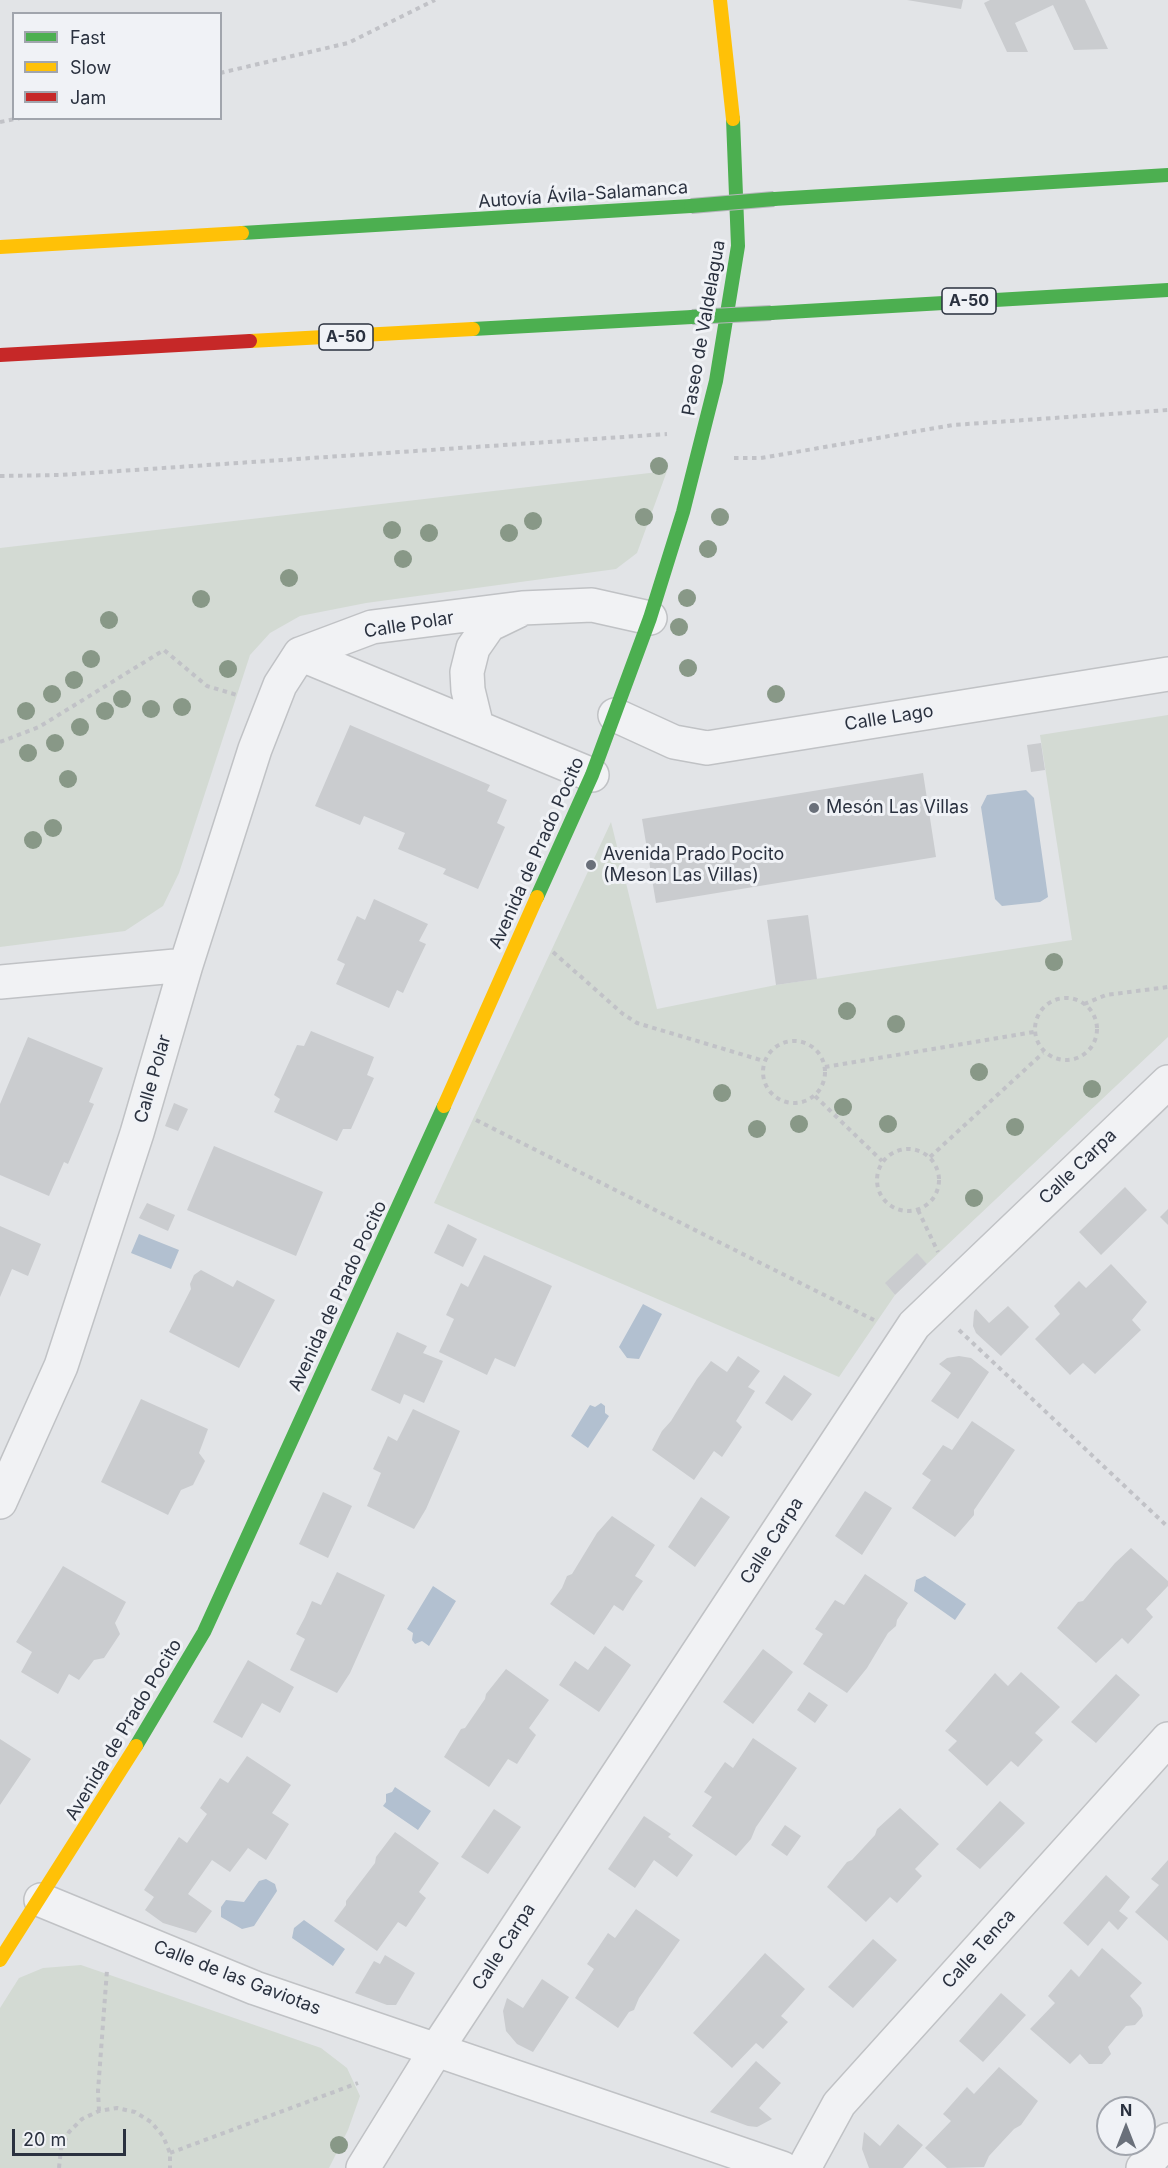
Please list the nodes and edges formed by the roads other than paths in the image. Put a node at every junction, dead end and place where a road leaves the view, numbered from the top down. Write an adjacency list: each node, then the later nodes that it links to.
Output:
1 (720, 0): 7 (main road, Paseo de Valdelagua)
2 (1168, 175): 3 (main road, Autovía Ávila-Salamanca, bridge)
3 (0, 247)
4 (1168, 290): 5 (main road, A-50, bridge)
5 (0, 355)
6 (522, 608): 7 (street, Calle Polar); 8 (street, Calle Polar); 11 (street, Calle Polar)
7 (650, 618): 10 (main road, Avenida de Prado Pocito)
8 (300, 654): 11 (street); 13 (street, Calle Polar)
9 (1168, 674): 10 (street, Calle Lago)
10 (615, 715): 12 (main road, Avenida de Prado Pocito)
11 (477, 727): 12 (street)
12 (592, 776): 18 (main road, Avenida de Prado Pocito)
13 (186, 965): 14 (street); 16 (street, Calle Polar)
14 (0, 982)
15 (1168, 1082): 20 (street, Calle Carpa)
16 (0, 1502)
17 (1168, 1739): 24 (street, Calle Tenca)
18 (40, 1900): 19 (main road, Avenida de Prado Pocito); 20 (street, Calle de las Gaviotas)
19 (0, 1960)
20 (436, 2050): 22 (street); 23 (street, Calle de las Gaviotas)
21 (1168, 2140): 25 (street)
22 (363, 2168)
23 (782, 2168)
24 (804, 2168)
25 (1143, 2168)

